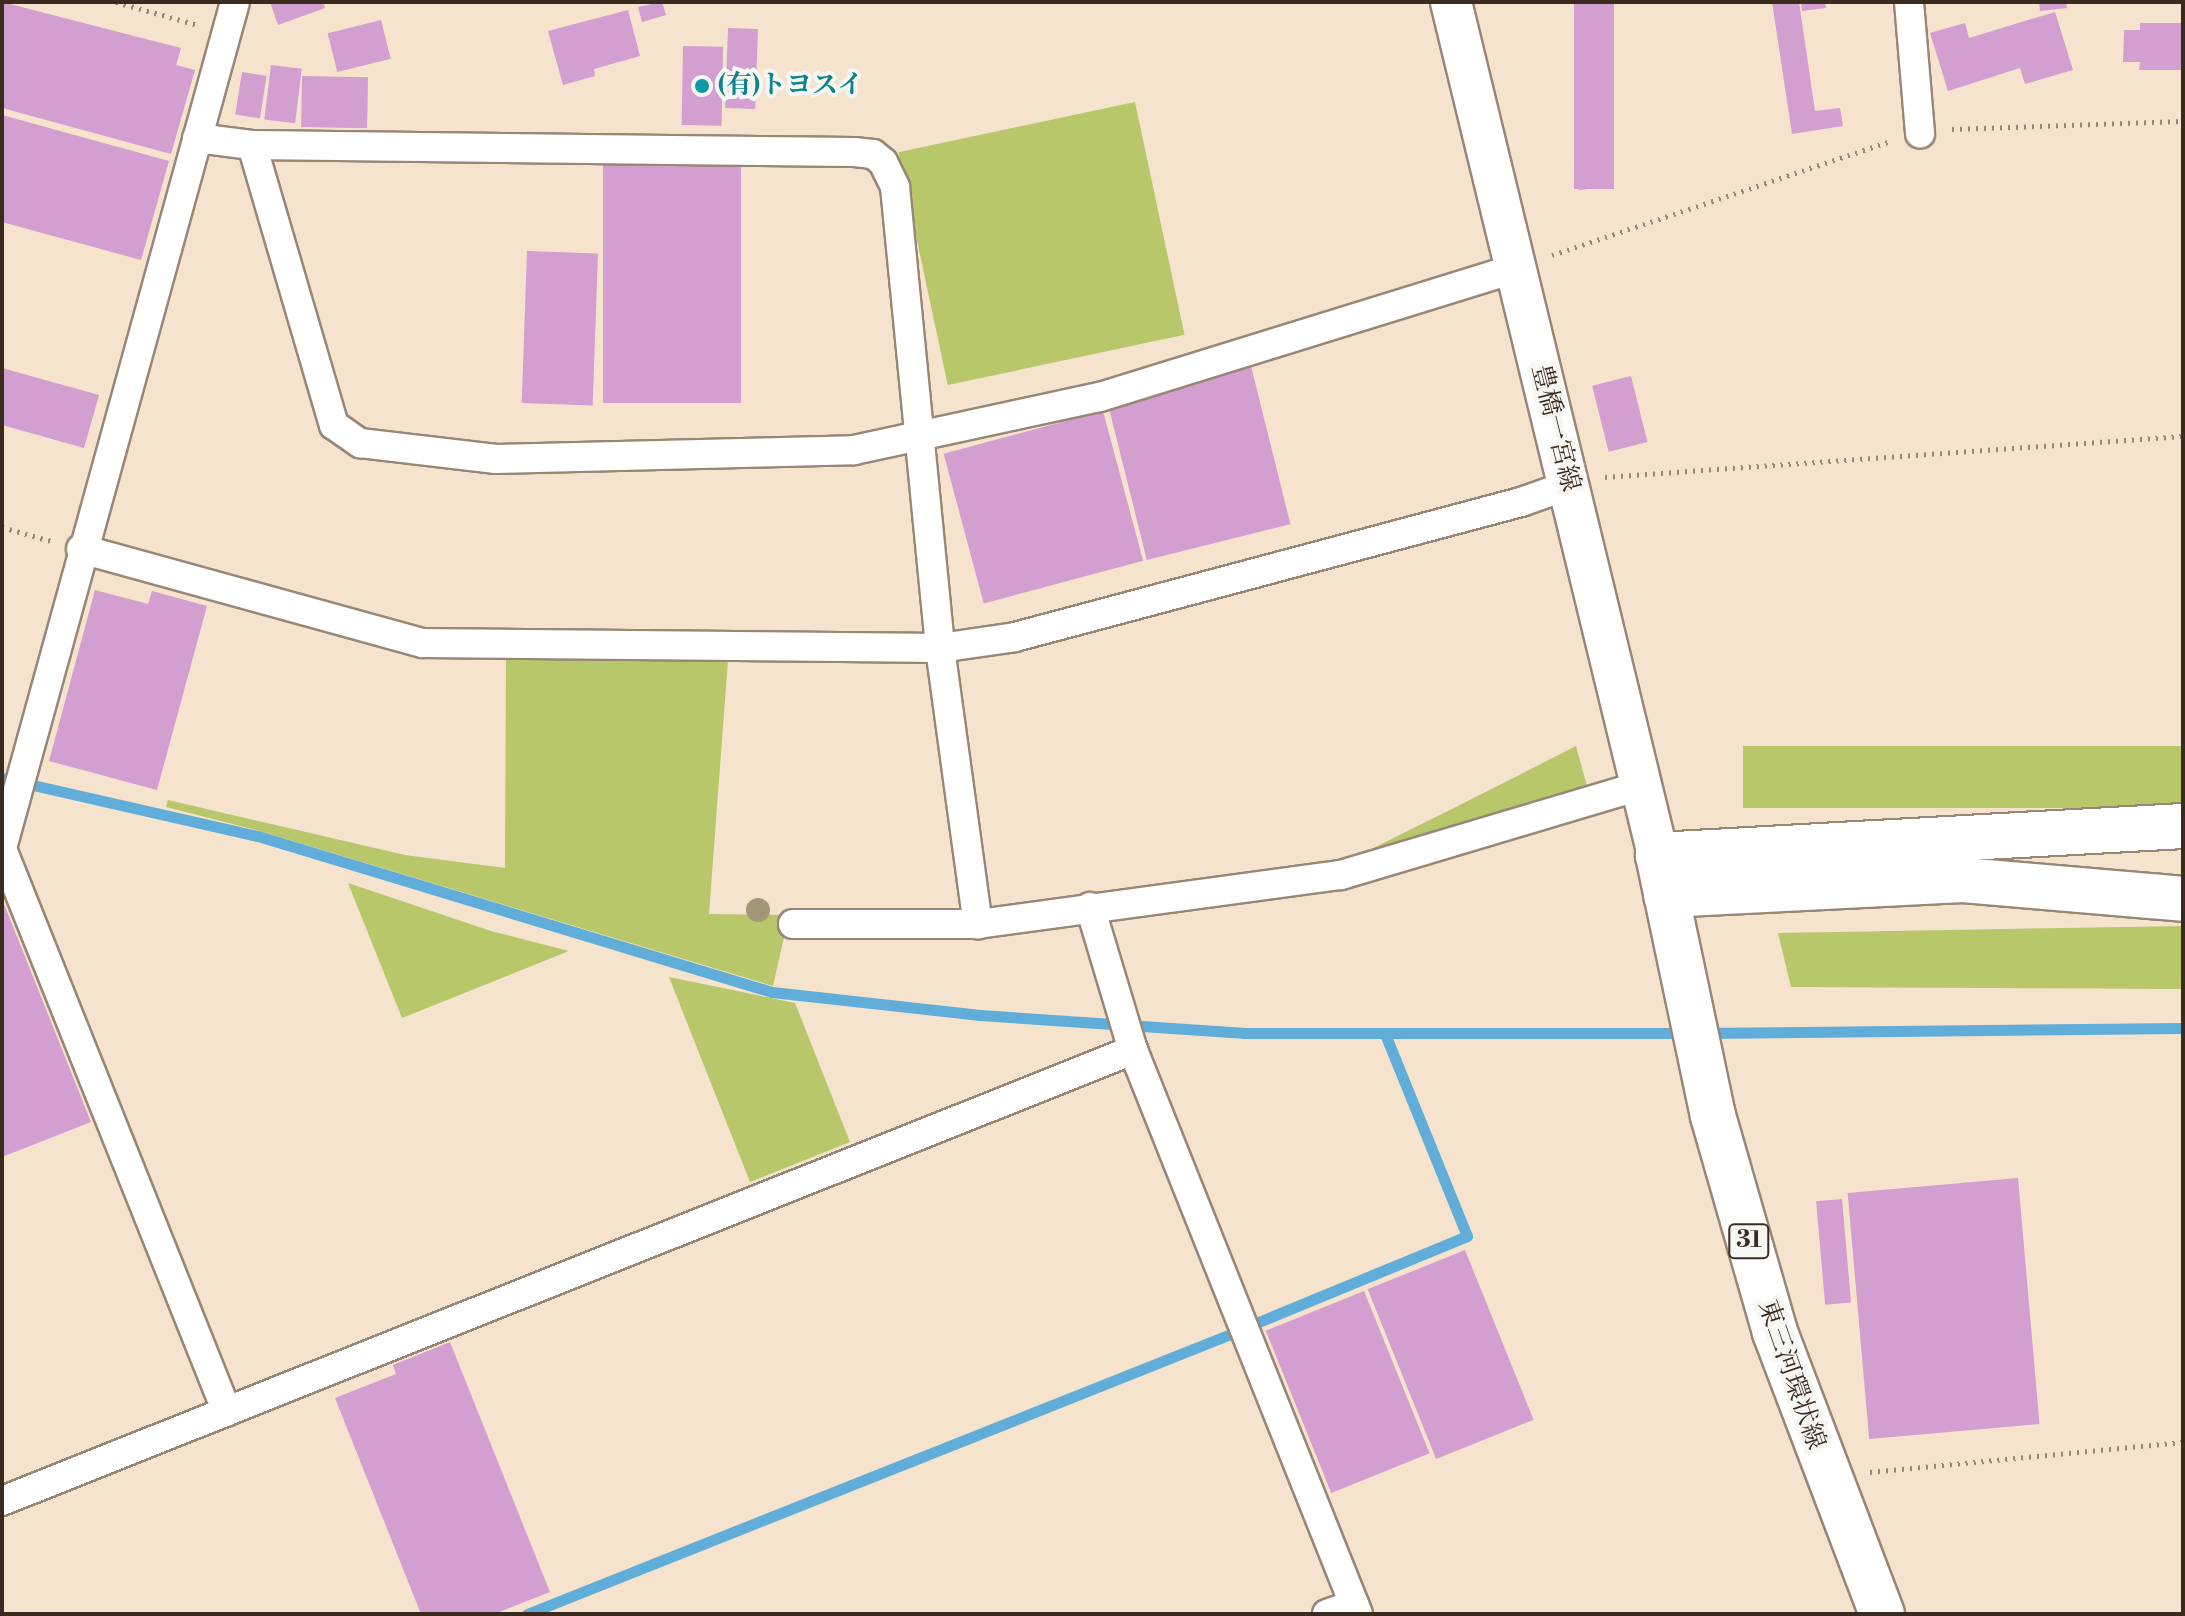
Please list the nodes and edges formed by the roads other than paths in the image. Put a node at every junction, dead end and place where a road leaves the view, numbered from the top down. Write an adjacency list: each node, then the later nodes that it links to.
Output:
1 (235, 2): 5 (street)
2 (1451, 2): 7 (main road, 豊橋一宮線)
3 (1909, 2): 4 (street)
4 (1920, 134)
5 (197, 138): 6 (street); 10 (street)
6 (252, 145): 8 (street); 8 (street)
7 (1514, 269): 8 (street); 9 (main road, 豊橋一宮線)
8 (918, 435): 11 (street)
9 (1569, 485): 11 (street); 12 (main road, 豊橋一宮線)
10 (81, 549): 11 (street); 13 (street)
11 (940, 648): 20 (street)
12 (1640, 786): 16 (main road, 豊橋一宮線); 18 (street)
13 (6, 803): 15 (street)
14 (2183, 826): 16 (main road)
15 (2, 849): 22 (street)
16 (1662, 875): 17 (main road); 25 (main road, 東三河環状線 / 31)
17 (2183, 899)
18 (1090, 907): 20 (street); 21 (street)
19 (793, 924): 20 (street)
20 (978, 924)
21 (1133, 1050): 22 (street); 24 (street)
22 (227, 1412): 23 (street)
23 (2, 1501)
24 (1346, 1611)
25 (1882, 1614)

